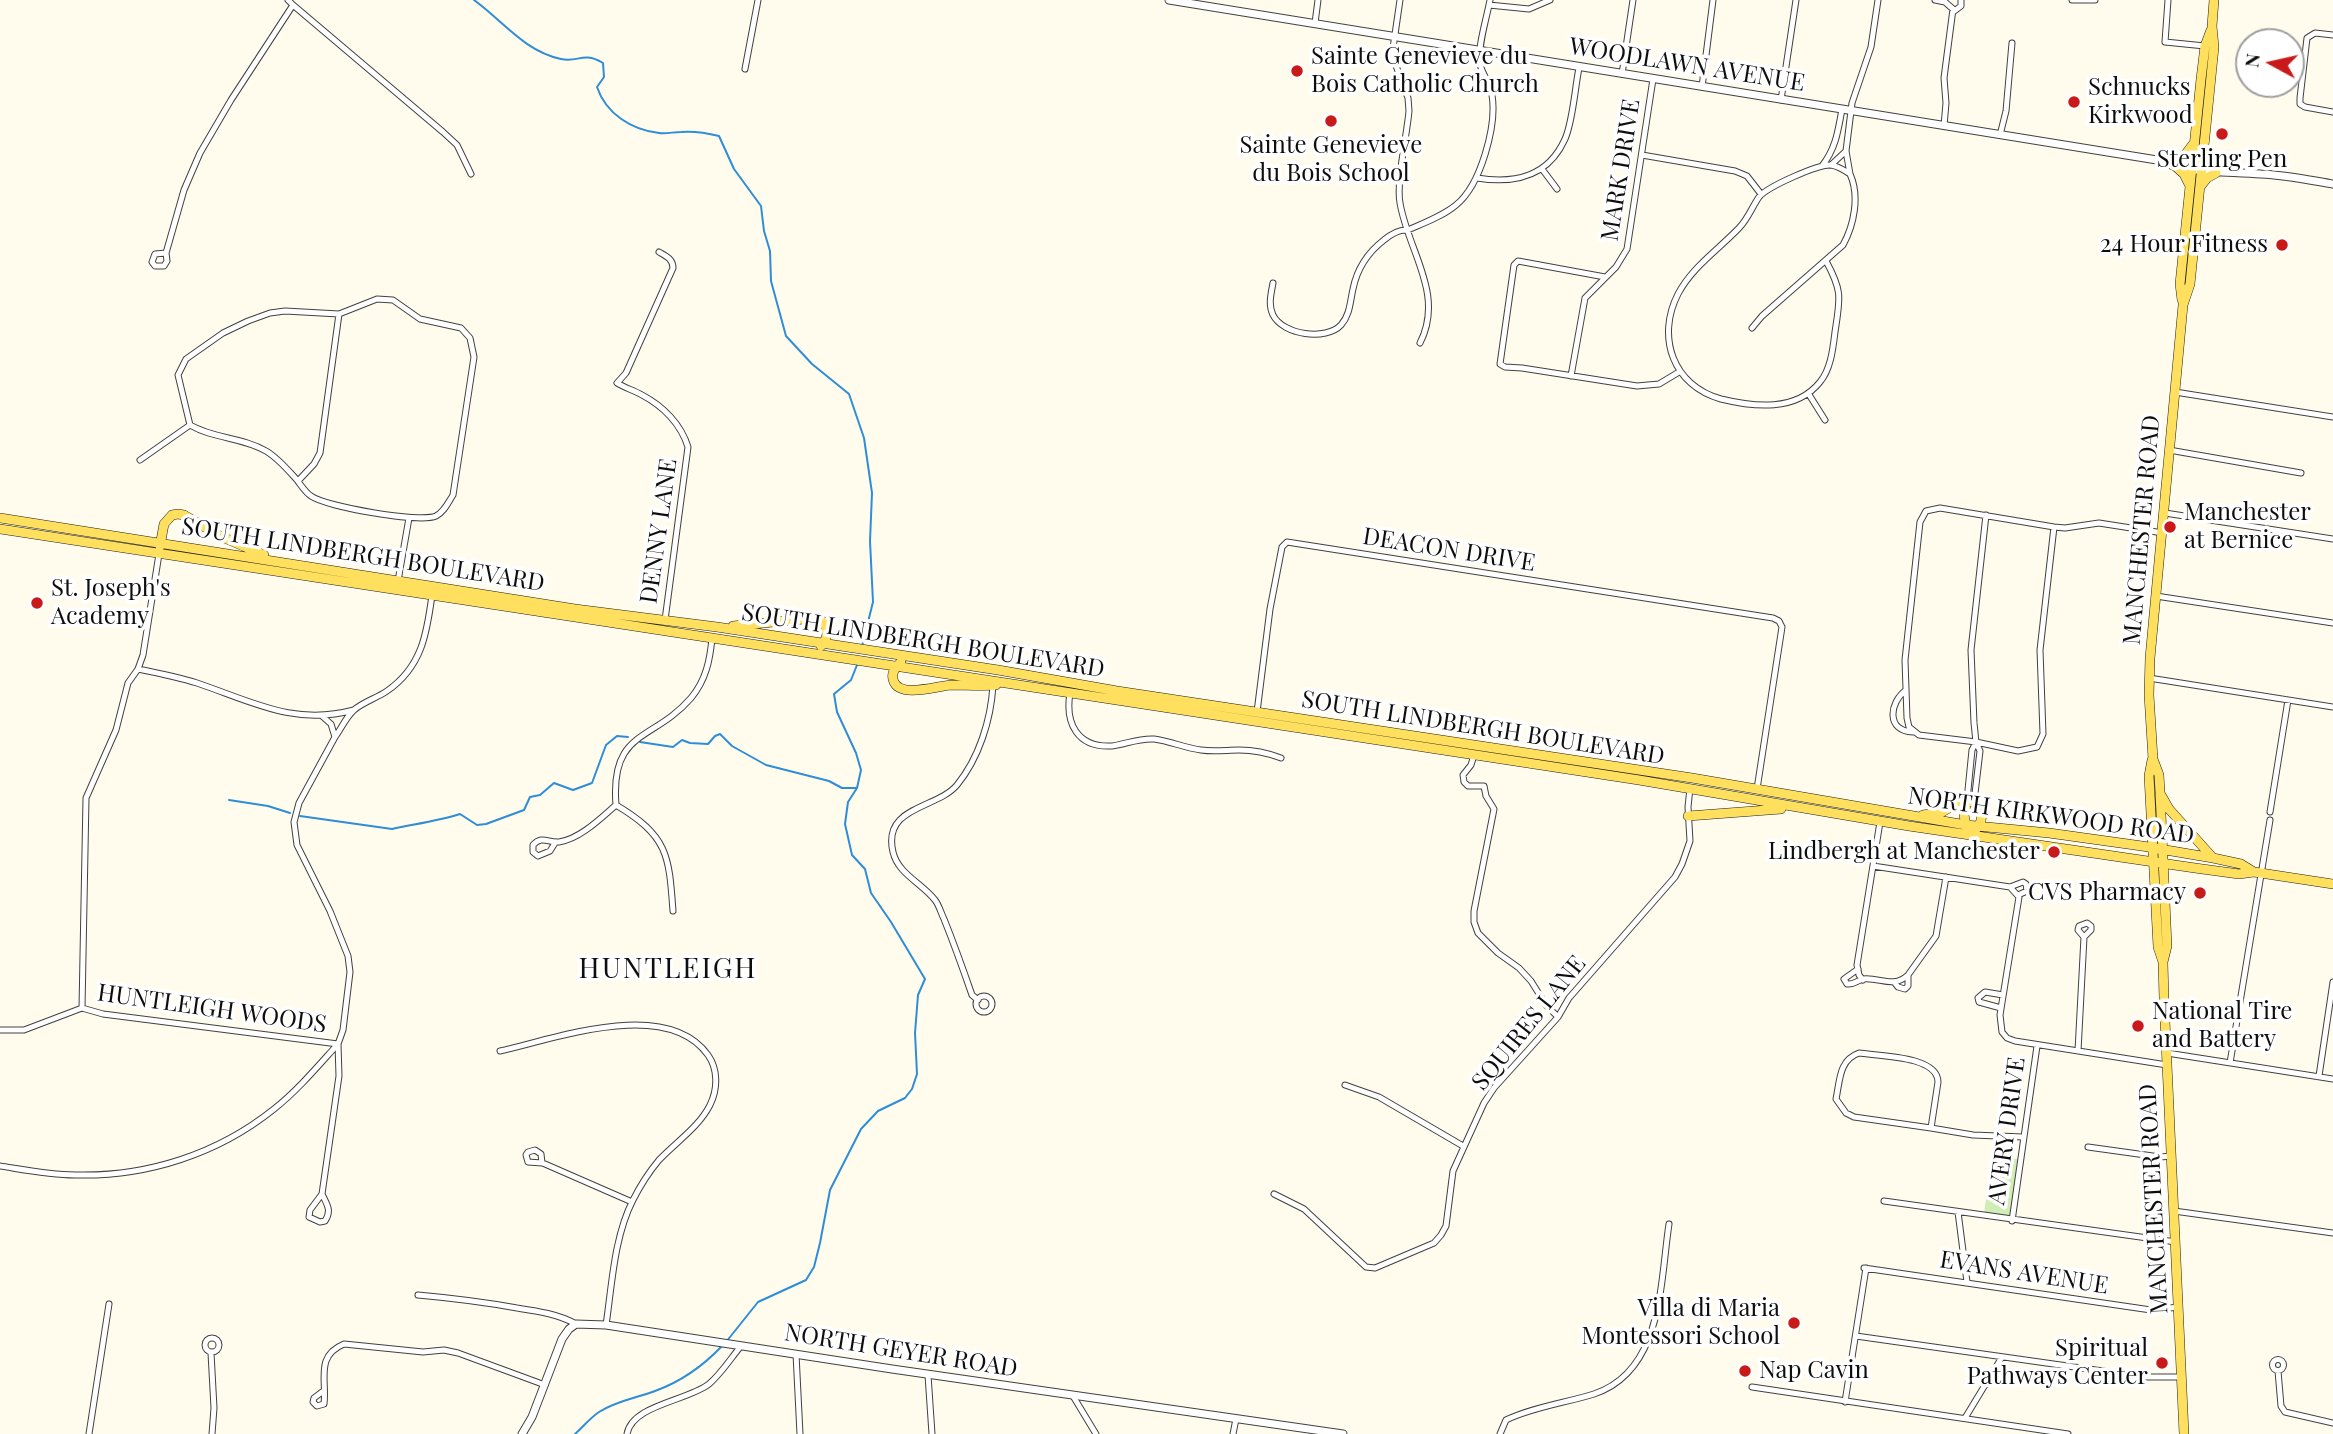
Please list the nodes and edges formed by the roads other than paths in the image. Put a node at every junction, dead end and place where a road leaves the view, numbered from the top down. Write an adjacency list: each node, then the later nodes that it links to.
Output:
1 (758, 0): 28 (street)
2 (1169, 0): 20 (street, WOODLAWN AVENUE)
3 (1318, 0): 20 (street)
4 (1400, 0): 23 (street)
5 (1550, 0): 17 (street)
6 (1633, 0): 29 (street)
7 (1713, 0): 31 (street)
8 (1796, 0): 32 (street)
9 (1878, 0): 34 (street)
10 (1935, 0): 15 (street)
11 (1961, 0): 19 (street)
12 (2072, 0): 16 (street)
13 (2168, 0): 25 (street)
14 (2214, 0): 21 (main road, MANCHESTER ROAD)
15 (1946, 1): 19 (street)
16 (2095, 1)
17 (1490, 2): 26 (street)
18 (291, 3): 48 (street); 57 (street)
19 (1953, 12): 36 (street)
20 (1315, 23): 23 (street, WOODLAWN AVENUE)
21 (2212, 26): 25 (main road, MANCHESTER ROAD); 39 (main road, MANCHESTER ROAD)
22 (2333, 35): 35 (street)
23 (1394, 37): 26 (street, WOODLAWN AVENUE); 55 (street)
24 (2012, 43): 37 (street)
25 (2205, 46): 38 (main road, MANCHESTER ROAD)
26 (1481, 52): 27 (street, WOODLAWN AVENUE); 50 (street)
27 (1578, 68): 29 (street, WOODLAWN AVENUE); 46 (street)
28 (745, 69)
29 (1622, 74): 30 (street, WOODLAWN AVENUE)
30 (1653, 79): 31 (street, WOODLAWN AVENUE); 41 (street, MARK DRIVE)
31 (1702, 87): 32 (street, WOODLAWN AVENUE)
32 (1781, 100): 33 (street, WOODLAWN AVENUE)
33 (1842, 109): 34 (street, WOODLAWN AVENUE); 44 (street)
34 (1851, 111): 36 (street, WOODLAWN AVENUE); 40 (street)
35 (2333, 112)
36 (1944, 126): 37 (street, WOODLAWN AVENUE)
37 (2000, 135): 42 (street, WOODLAWN AVENUE)
38 (2195, 141): 42 (main road); 45 (main road, MANCHESTER ROAD)
39 (2203, 148): 45 (main road, MANCHESTER ROAD); 47 (main road)
40 (1846, 151): 43 (street); 49 (street)
41 (1642, 155): 54 (street); 59 (street, MARK DRIVE)
42 (2176, 163): 45 (street, WOODLAWN AVENUE); 52 (main road)
43 (1832, 165): 44 (street); 49 (street)
44 (1822, 166): 54 (street)
45 (2197, 167): 47 (street, WOODLAWN AVENUE); 52 (main road, MANCHESTER ROAD)
46 (1542, 169): 50 (street); 53 (street)
47 (2217, 170): 51 (street, WOODLAWN AVENUE); 52 (main road)
48 (471, 174)
49 (1850, 174): 58 (street)
50 (1477, 178): 55 (street)
51 (2333, 184)
52 (2194, 188): 66 (main road, MANCHESTER ROAD)
53 (1557, 189)
54 (1761, 194): 64 (street)
55 (1408, 230): 60 (street); 63 (street)
56 (659, 252): 89 (street, DENNY LANE)
57 (166, 253)
58 (1826, 261): 62 (street); 67 (street)
59 (1605, 277): 65 (street, MARK DRIVE); 65 (street)
60 (1273, 283)
61 (340, 314): 70 (street); 74 (street); 78 (street)
62 (1752, 328)
63 (1420, 343)
64 (1679, 372): 65 (street); 67 (street)
65 (1571, 376)
66 (2175, 392): 68 (street); 71 (main road, MANCHESTER ROAD)
67 (1808, 393): 69 (street)
68 (2333, 417)
69 (1825, 420)
70 (190, 425): 72 (street); 74 (street)
71 (2169, 450): 73 (street); 75 (main road, MANCHESTER ROAD)
72 (140, 460)
73 (2301, 473)
74 (298, 481): 78 (street)
75 (2165, 513): 81 (main road, MANCHESTER ROAD); 82 (street)
76 (1986, 514): 79 (street); 101 (street); 110 (street)
77 (0, 518): 83 (main road, SOUTH LINDBERGH BOULEVARD)
78 (409, 518): 86 (street)
79 (2054, 527): 81 (street); 110 (street)
80 (0, 529): 84 (main road, SOUTH LINDBERGH BOULEVARD)
81 (2163, 533): 88 (main road, MANCHESTER ROAD)
82 (2333, 538)
83 (160, 543): 84 (main road); 85 (main road, SOUTH LINDBERGH BOULEVARD); 85 (main road)
84 (159, 554): 87 (main road, SOUTH LINDBERGH BOULEVARD); 97 (street, HUNTLEIGH WOODS)
85 (278, 562): 86 (main road, SOUTH LINDBERGH BOULEVARD)
86 (398, 581): 89 (main road, SOUTH LINDBERGH BOULEVARD)
87 (432, 595): 92 (main road, SOUTH LINDBERGH BOULEVARD); 105 (street, HUNTLEIGH WOODS)
88 (2156, 596): 90 (street); 98 (main road, MANCHESTER ROAD)
89 (664, 620): 91 (main road, SOUTH LINDBERGH BOULEVARD)
90 (2333, 623)
91 (718, 627): 93 (main road, SOUTH LINDBERGH BOULEVARD); 93 (main road)
92 (712, 638): 94 (main road, SOUTH LINDBERGH BOULEVARD); 120 (street)
93 (824, 643): 94 (main road); 95 (main road, SOUTH LINDBERGH BOULEVARD)
94 (810, 652): 96 (main road, SOUTH LINDBERGH BOULEVARD)
95 (912, 657): 96 (main road); 106 (main road, SOUTH LINDBERGH BOULEVARD)
96 (897, 666): 99 (main road, SOUTH LINDBERGH BOULEVARD); 100 (main road)
97 (138, 669): 107 (street, HUNTLEIGH WOODS); 148 (street, HUNTLEIGH WOODS)
98 (2149, 678): 103 (street); 113 (main road, MANCHESTER ROAD)
99 (1008, 682): 100 (main road); 102 (main road, SOUTH LINDBERGH BOULEVARD)
100 (993, 685): 147 (street)
101 (1906, 690): 108 (street); 108 (street)
102 (1070, 693): 111 (main road, SOUTH LINDBERGH BOULEVARD); 112 (street)
103 (2288, 701): 104 (street); 122 (street)
104 (2333, 707)
105 (354, 710): 107 (street, HUNTLEIGH WOODS); 109 (street, HUNTLEIGH WOODS)
106 (1256, 713): 114 (main road, SOUTH LINDBERGH BOULEVARD); 116 (street, DEACON DRIVE)
107 (323, 716): 109 (street)
108 (1913, 732): 110 (street)
109 (335, 737): 152 (street, HUNTLEIGH WOODS)
110 (1976, 742): 118 (street)
111 (1474, 755): 115 (main road, SOUTH LINDBERGH BOULEVARD); 150 (street)
112 (1281, 758)
113 (2153, 758): 117 (main road, MANCHESTER ROAD); 132 (main road, MANCHESTER ROAD)
114 (1692, 778): 115 (street, SQUIRES LANE); 116 (main road, SOUTH LINDBERGH BOULEVARD)
115 (1690, 789): 121 (main road, SOUTH LINDBERGH BOULEVARD); 124 (street, SQUIRES LANE)
116 (1757, 789): 119 (main road, SOUTH LINDBERGH BOULEVARD)
117 (2160, 792): 132 (main road, MANCHESTER ROAD); 133 (main road)
118 (1970, 801): 125 (main road); 128 (main road); 129 (main road)
119 (1840, 804): 125 (main road, NORTH KIRKWOOD ROAD)
120 (617, 805): 131 (street); 141 (street)
121 (1804, 809): 123 (main road, SOUTH LINDBERGH BOULEVARD); 124 (main road)
122 (2270, 812)
123 (1838, 814): 127 (main road, NORTH KIRKWOOD ROAD)
124 (1688, 816): 150 (street, SQUIRES LANE)
125 (1911, 816): 128 (main road, NORTH KIRKWOOD ROAD)
126 (2270, 820): 136 (street)
127 (1880, 822): 130 (main road, NORTH KIRKWOOD ROAD); 135 (street)
128 (1965, 825): 129 (main road, NORTH KIRKWOOD ROAD); 130 (main road)
129 (1979, 826): 130 (main road); 132 (main road, NORTH KIRKWOOD ROAD)
130 (1968, 835): 134 (main road, NORTH KIRKWOOD ROAD)
131 (555, 843)
132 (2157, 849): 133 (main road, NORTH KIRKWOOD ROAD); 134 (main road, MANCHESTER ROAD)
133 (2213, 858): 136 (main road, NORTH KIRKWOOD ROAD)
134 (2158, 862): 136 (main road, NORTH KIRKWOOD ROAD); 156 (main road, MANCHESTER ROAD)
135 (1873, 866): 137 (street); 143 (street)
136 (2257, 873): 138 (main road, NORTH KIRKWOOD ROAD); 157 (street)
137 (1946, 877): 139 (street); 144 (street)
138 (2333, 884)
139 (2010, 887): 140 (street); 140 (street)
140 (2018, 895): 146 (street)
141 (673, 912)
142 (2084, 937): 155 (street)
143 (1858, 968): 144 (street); 144 (street)
144 (1863, 979)
145 (2333, 982): 159 (street)
146 (2003, 995): 149 (street); 149 (street)
147 (978, 1000)
148 (82, 1008): 151 (street, HUNTLEIGH WOODS); 152 (street, HUNTLEIGH WOODS)
149 (2001, 1009): 153 (street)
150 (1558, 1017): 164 (street, SQUIRES LANE)
151 (0, 1030)
152 (338, 1044): 168 (street, HUNTLEIGH WOODS); 169 (street, HUNTLEIGH WOODS)
153 (2037, 1046): 155 (street); 163 (street, AVERY DRIVE)
154 (500, 1051): 172 (street)
155 (2078, 1051): 158 (street)
156 (2167, 1054): 157 (street); 158 (main road, MANCHESTER ROAD)
157 (2230, 1063): 159 (street)
158 (2167, 1065): 166 (main road, MANCHESTER ROAD)
159 (2319, 1076): 160 (street)
160 (2333, 1079)
161 (1345, 1085): 164 (street)
162 (1931, 1128): 162 (street); 163 (street)
163 (2023, 1137): 175 (street, AVERY DRIVE)
164 (1463, 1146): 170 (street, SQUIRES LANE)
165 (2088, 1147): 166 (street)
166 (2172, 1156): 173 (main road, MANCHESTER ROAD)
167 (542, 1163): 172 (street)
168 (0, 1166)
169 (322, 1194): 169 (street, HUNTLEIGH WOODS)
170 (1274, 1194)
171 (1884, 1201): 174 (street)
172 (632, 1202): 184 (street)
173 (2174, 1210): 177 (street); 178 (main road, MANCHESTER ROAD)
174 (1958, 1212): 175 (street); 179 (street)
175 (2012, 1220): 178 (street)
176 (1669, 1224): 210 (street)
177 (2333, 1233)
178 (2176, 1242): 182 (main road, MANCHESTER ROAD)
179 (1967, 1282): 182 (street, EVANS AVENUE); 185 (street, EVANS AVENUE)
180 (418, 1295): 183 (street)
181 (109, 1304): 201 (street)
182 (2179, 1307): 192 (main road, MANCHESTER ROAD)
183 (576, 1324): 184 (street, NORTH GEYER ROAD); 193 (street)
184 (606, 1325): 186 (street, NORTH GEYER ROAD)
185 (1856, 1336): 189 (street); 197 (street)
186 (737, 1345): 188 (street, NORTH GEYER ROAD); 204 (street)
187 (211, 1353): 202 (street)
188 (796, 1354): 191 (street, NORTH GEYER ROAD); 205 (street)
189 (2002, 1357): 192 (street); 198 (street)
190 (2278, 1371): 200 (street)
191 (928, 1374): 196 (street, NORTH GEYER ROAD); 206 (street)
192 (2182, 1377): 212 (main road, MANCHESTER ROAD)
193 (545, 1385): 195 (street); 203 (street)
194 (1752, 1388): 197 (street)
195 (322, 1392)
196 (1073, 1396): 199 (street, NORTH GEYER ROAD); 207 (street)
197 (1845, 1402): 198 (street)
198 (1965, 1418): 211 (street)
199 (1236, 1419): 208 (street); 209 (street, NORTH GEYER ROAD)
200 (2333, 1423)
201 (89, 1434)
202 (212, 1434)
203 (522, 1434)
204 (627, 1434)
205 (800, 1434)
206 (932, 1434)
207 (1096, 1434)
208 (1233, 1434)
209 (1343, 1434)
210 (1500, 1434)
211 (2068, 1434)
212 (2184, 1434)

